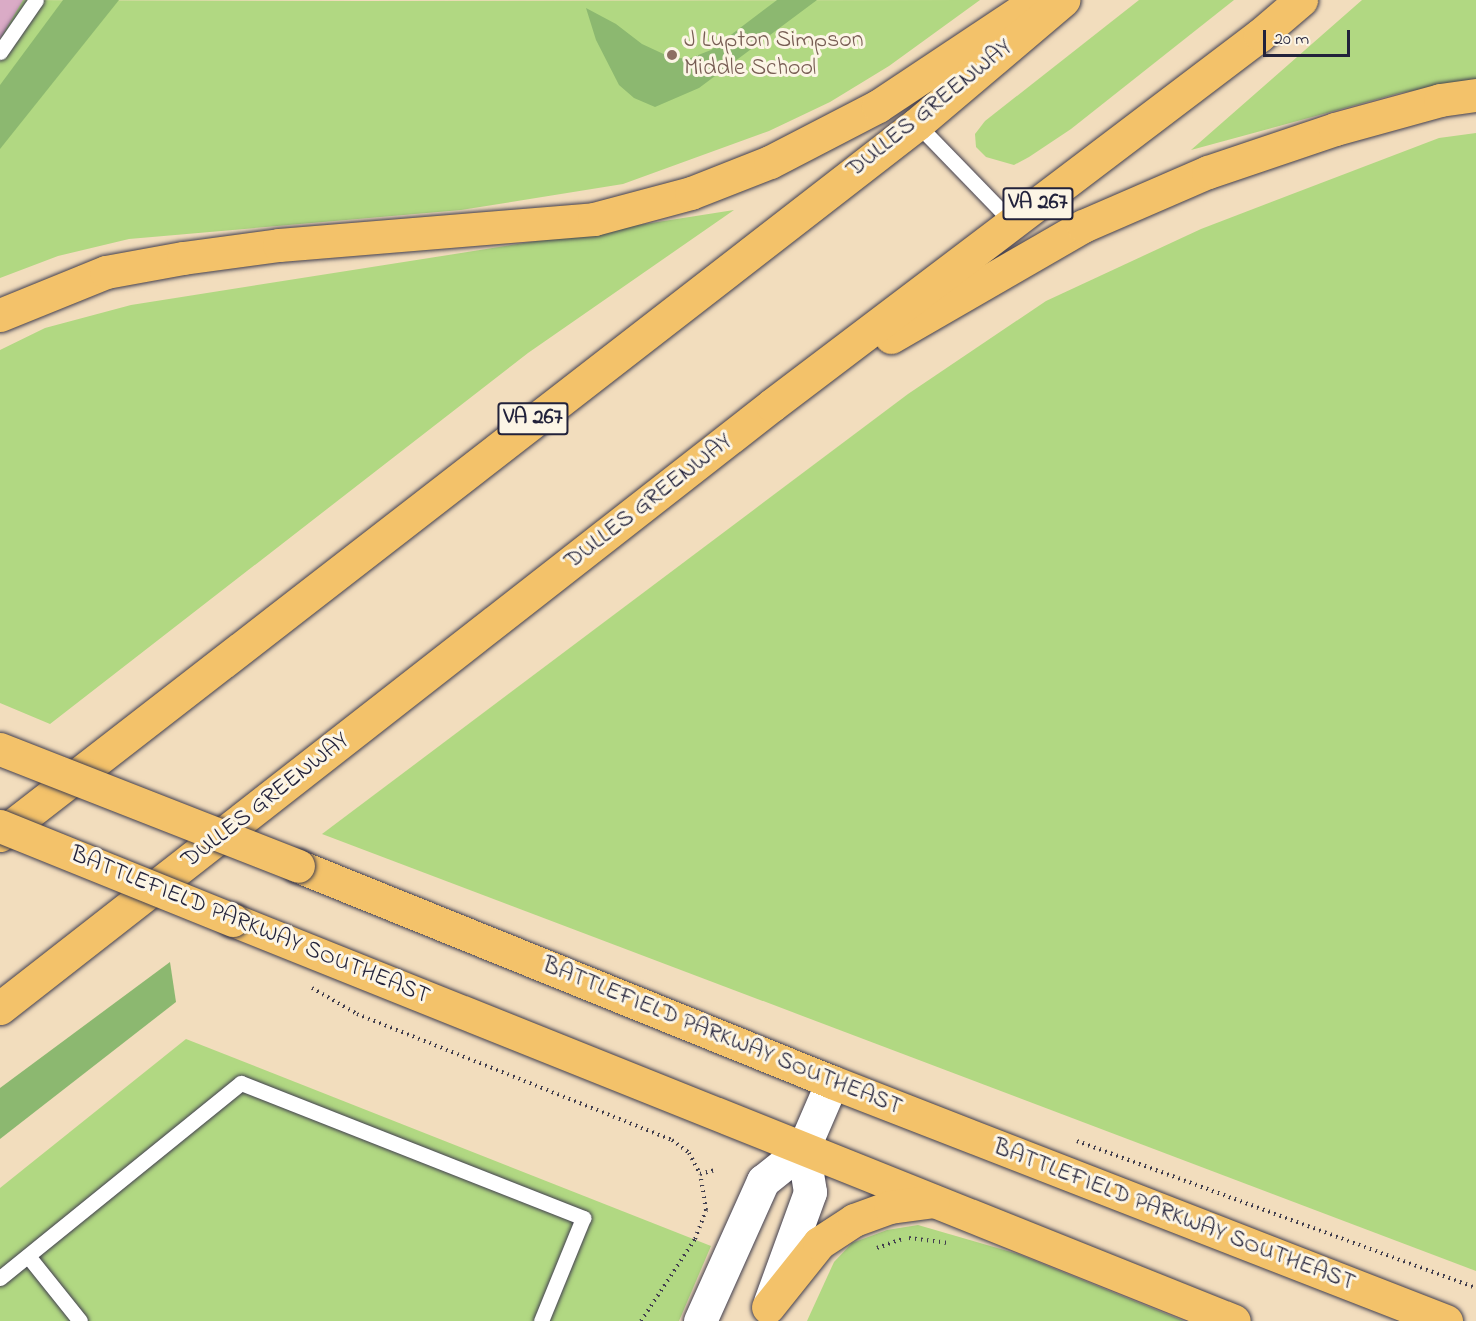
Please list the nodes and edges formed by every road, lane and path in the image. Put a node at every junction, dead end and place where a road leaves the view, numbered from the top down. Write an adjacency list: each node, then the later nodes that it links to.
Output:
1 (36, 0): 5 (lane)
2 (1037, 0): 9 (main road)
3 (1063, 0): 7 (main road, DULLES GREENWAY / VA 267)
4 (1301, 0): 8 (main road, DULLES GREENWAY / VA 267)
5 (0, 52)
6 (1476, 96): 10 (main road)
7 (917, 124): 8 (lane); 13 (main road, DULLES GREENWAY / VA 267)
8 (1013, 223): 10 (main road, DULLES GREENWAY / VA 267)
9 (0, 315)
10 (772, 405): 15 (main road, DULLES GREENWAY / VA 267)
11 (0, 749): 16 (main road, BATTLEFIELD PARKWAY SOUTHEAST, bridge)
12 (0, 826): 17 (main road, BATTLEFIELD PARKWAY SOUTHEAST, bridge)
13 (0, 835)
14 (305, 984): 19 (path)
15 (0, 1008)
16 (832, 1082): 17 (street); 29 (main road, BATTLEFIELD PARKWAY SOUTHEAST)
17 (803, 1149): 20 (main road, BATTLEFIELD PARKWAY SOUTHEAST); 23 (street); 27 (street)
18 (715, 1170): 19 (path)
19 (700, 1174): 26 (path)
20 (936, 1200): 23 (main road); 28 (main road, BATTLEFIELD PARKWAY SOUTHEAST)
21 (28, 1256): 22 (lane); 24 (lane); 25 (lane)
22 (0, 1278)
23 (765, 1314)
24 (80, 1321)
25 (541, 1321)
26 (641, 1321)
27 (700, 1321)
28 (1234, 1321)
29 (1446, 1321)

